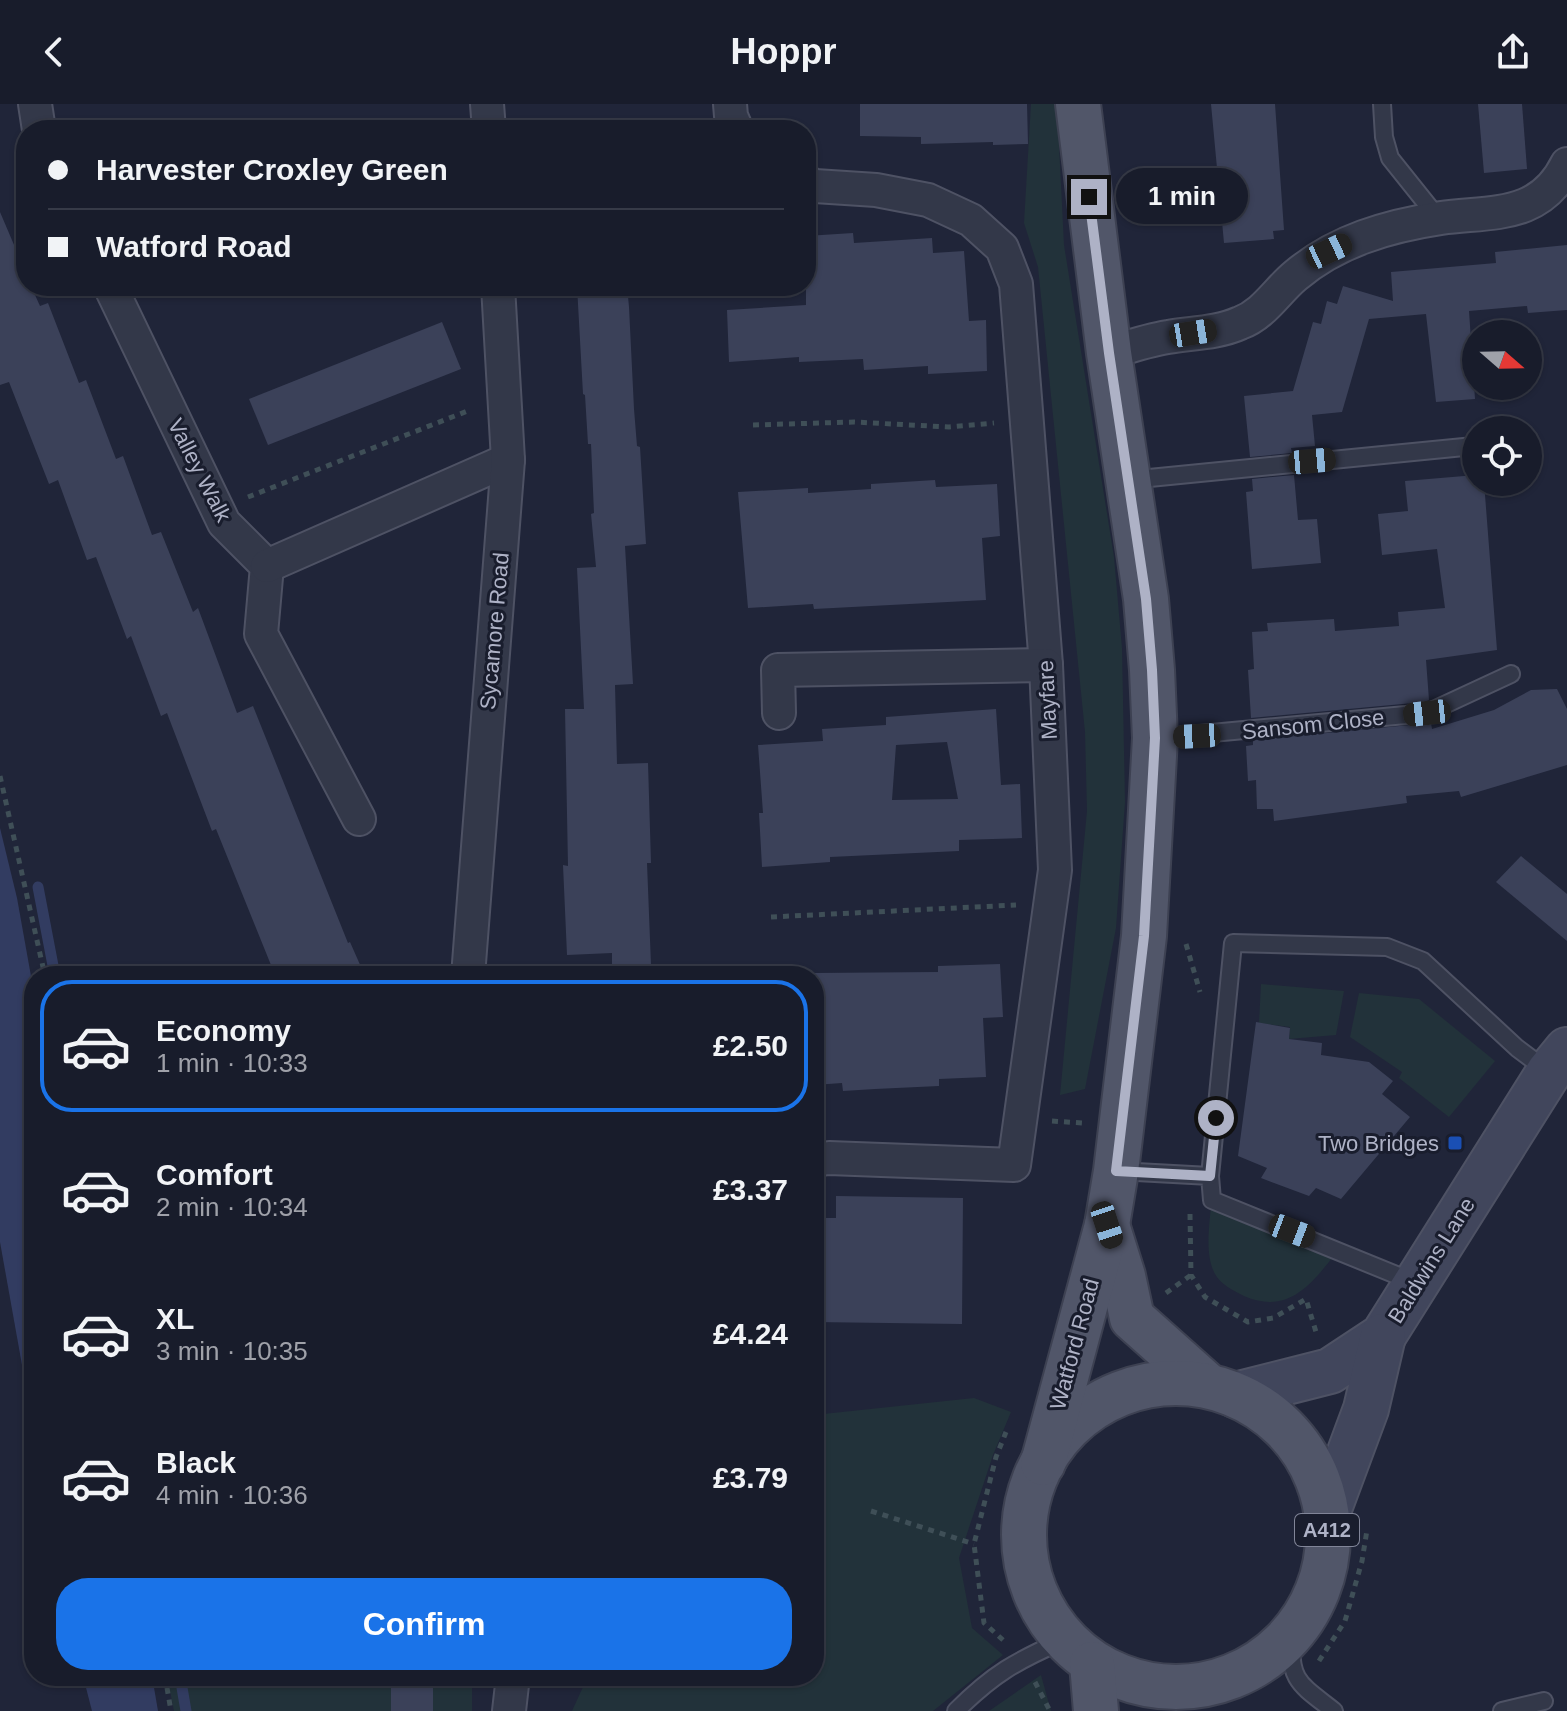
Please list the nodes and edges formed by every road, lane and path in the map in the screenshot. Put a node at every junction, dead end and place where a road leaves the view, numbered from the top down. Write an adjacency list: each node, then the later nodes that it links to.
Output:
1 (1078, 104): 8 (main road, Watford Road / A412)
2 (1382, 104): 5 (lane)
3 (1567, 164): 5 (street)
4 (816, 186): 10 (street, Mayfare)
5 (1438, 218): 8 (street)
6 (115, 296): 15 (street, Valley Walk)
7 (499, 296): 9 (street, Sycamore Road)
8 (1109, 353): 14 (main road, Watford Road / A412)
9 (504, 397): 13 (street, Sycamore Road); 15 (path)
10 (1026, 421): 11 (path); 17 (street, Mayfare)
11 (753, 425)
12 (1462, 447): 14 (lane)
13 (508, 460): 16 (street); 27 (street, Sycamore Road)
14 (1128, 480): 20 (main road, Watford Road / A412)
15 (217, 509): 16 (street, Valley Walk)
16 (267, 566): 22 (street)
17 (1046, 665): 19 (street); 23 (street, Mayfare)
18 (1511, 674): 20 (lane, Sansom Close)
19 (779, 713)
20 (1155, 738): 31 (main road, Watford Road / A412)
21 (0, 776): 26 (path)
22 (359, 819)
23 (1049, 909): 24 (path); 30 (street, Mayfare)
24 (771, 917)
25 (1184, 937): 28 (path)
26 (43, 966)
27 (469, 966)
28 (1201, 995)
29 (1558, 1061): 35 (lane); 37 (street, Baldwins Lane)
30 (1020, 1119): 31 (path); 32 (street, Mayfare)
31 (1123, 1125): 33 (main road, Watford Road / A412)
32 (824, 1159)
33 (1116, 1171): 34 (lane); 36 (main road, Watford Road / A412)
34 (1188, 1176): 35 (lane); 38 (path)
35 (1210, 1176): 37 (lane)
36 (1107, 1225): 40 (main road, Watford Road / A412); 42 (main road, Watford Road / A412)
37 (1416, 1283): 39 (street, Baldwins Lane)
38 (1306, 1299)
39 (1383, 1336): 40 (street, Baldwins Lane); 44 (street)
40 (1221, 1390): 42 (main road, A412); 44 (main road, A412)
41 (1007, 1429): 45 (path)
42 (1043, 1463): 47 (main road, A412)
43 (871, 1511): 45 (path)
44 (1327, 1514): 46 (main road, A412)
45 (974, 1544): 48 (path)
46 (1292, 1637): 51 (main road, A412); 58 (lane)
47 (1078, 1652): 48 (lane); 51 (main road, A412); 57 (main road)
48 (1023, 1658): 55 (lane); 56 (path)
49 (167, 1686): 53 (path)
50 (512, 1686): 54 (street)
51 (1242, 1693)
52 (1544, 1701): 59 (lane)
53 (171, 1711)
54 (509, 1711)
55 (956, 1711)
56 (1050, 1711)
57 (1096, 1711)
58 (1334, 1711)
59 (1502, 1711)

